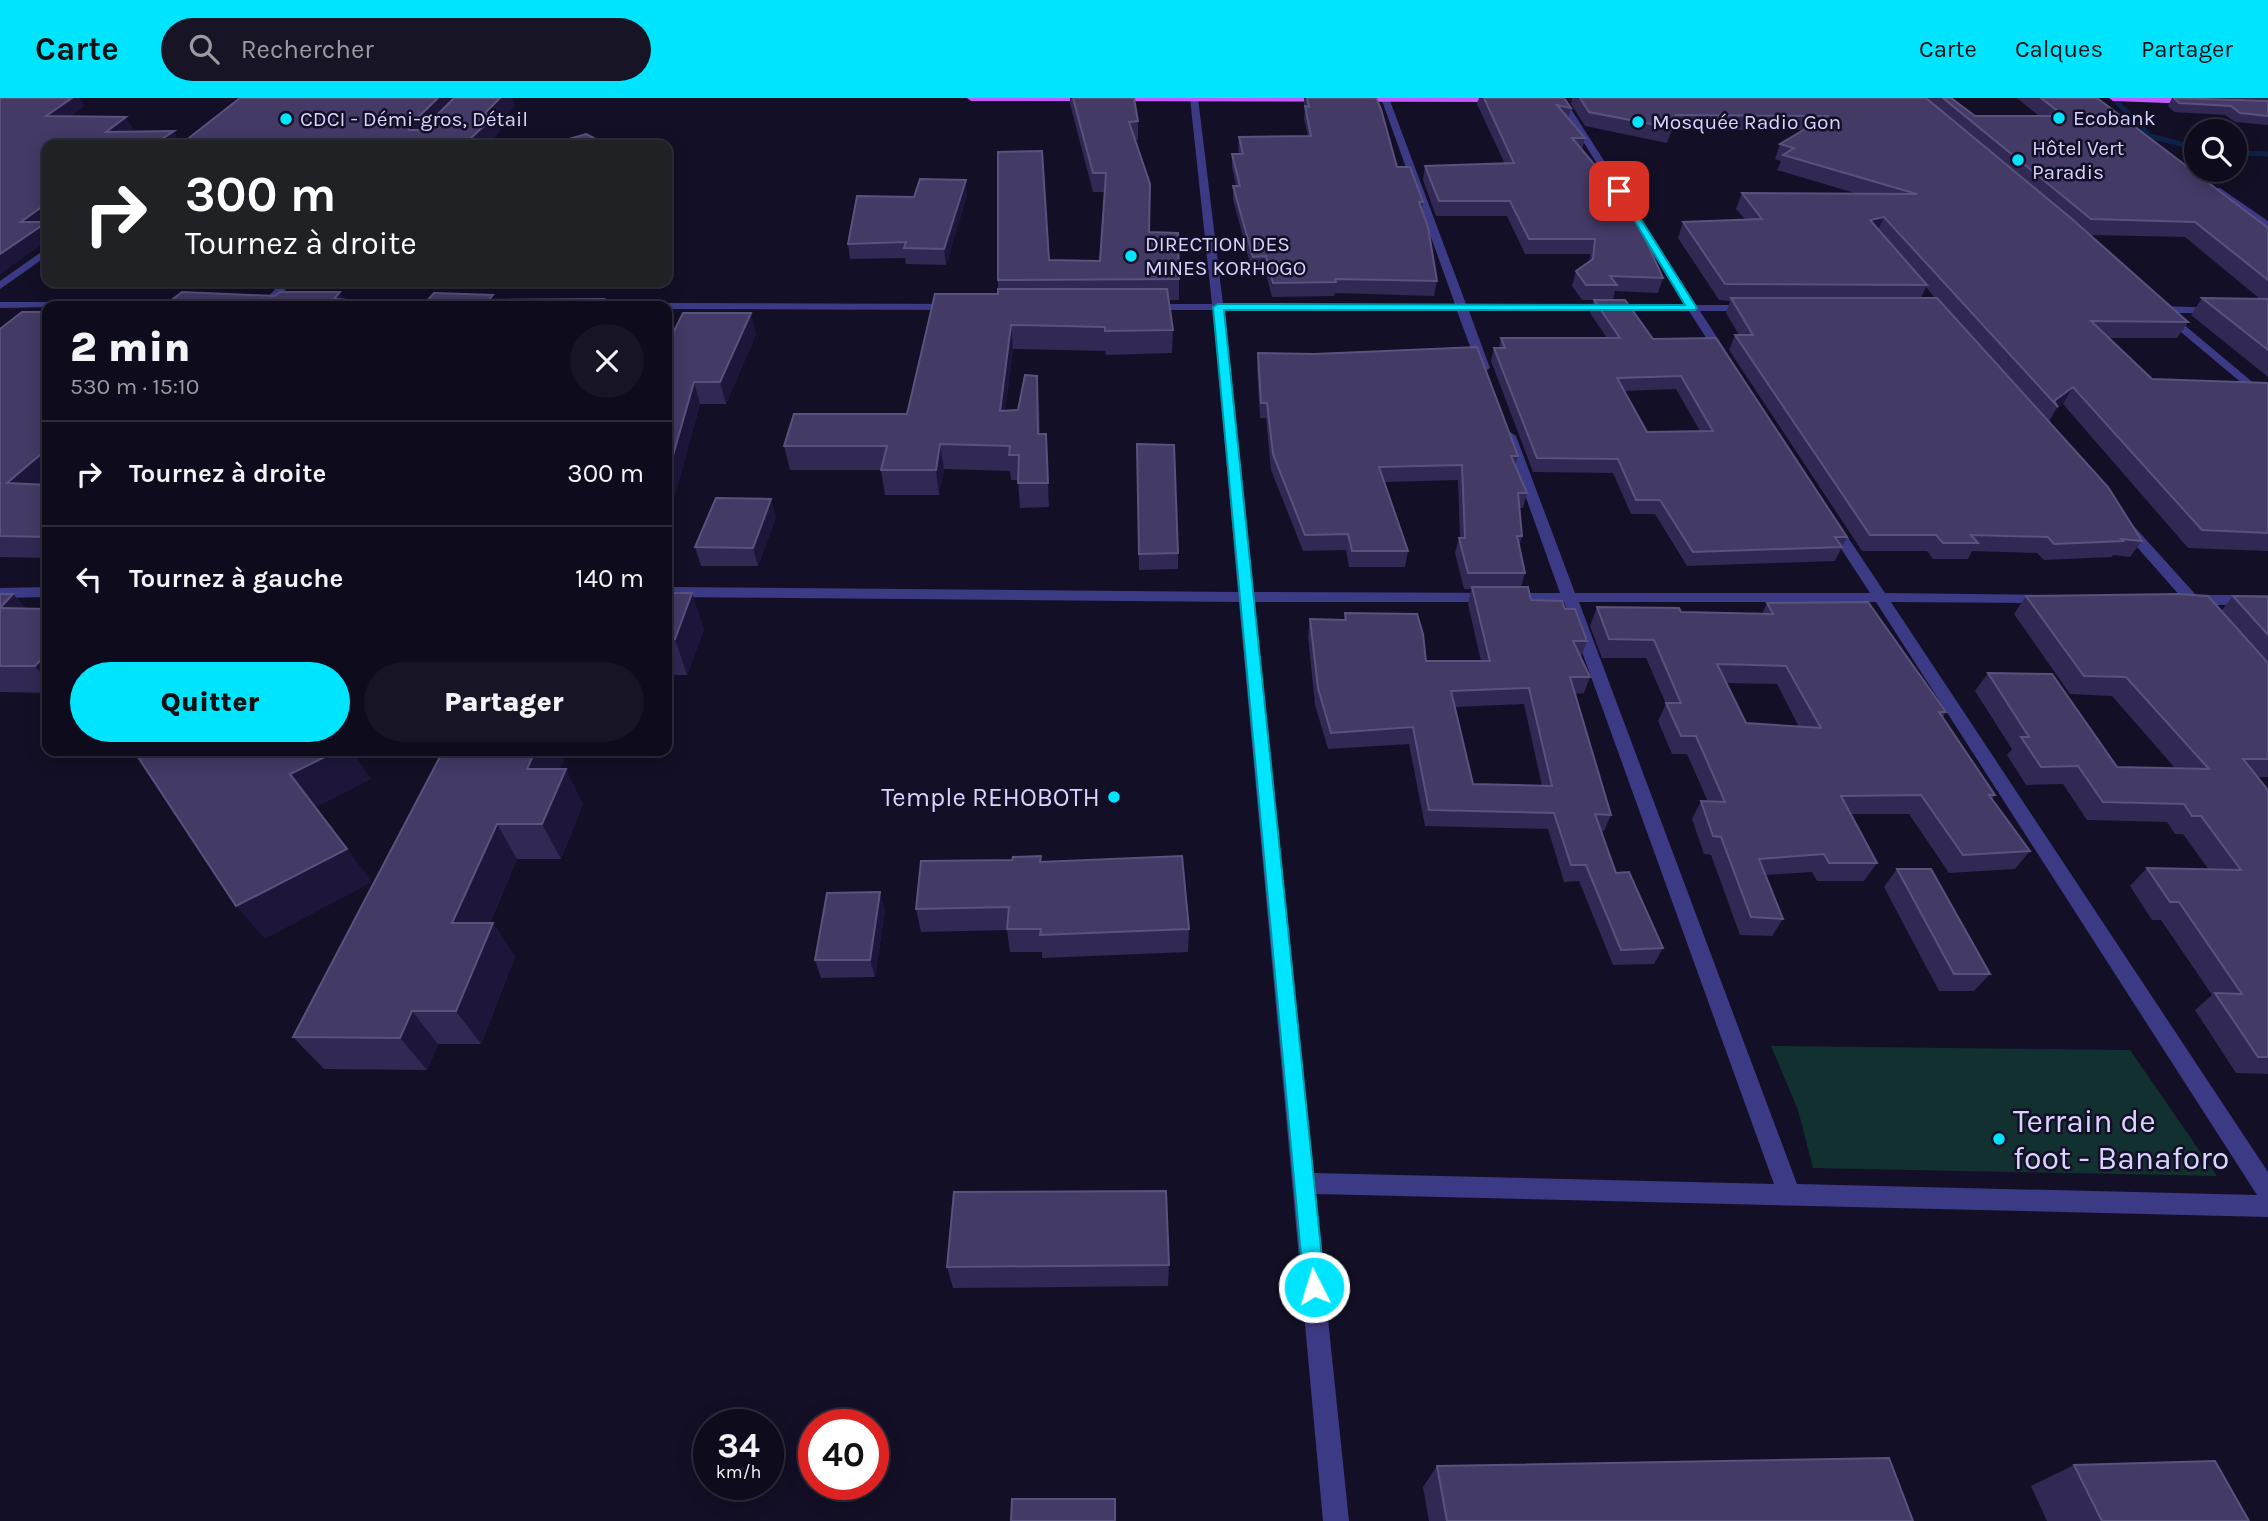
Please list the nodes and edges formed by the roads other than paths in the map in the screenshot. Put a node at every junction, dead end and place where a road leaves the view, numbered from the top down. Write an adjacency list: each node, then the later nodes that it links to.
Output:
1 (971, 98): 4 (main road)
2 (1560, 98): 7 (main road); 8 (main road); 26 (street)
3 (2113, 98): 9 (main road)
4 (1194, 99): 5 (main road); 24 (street)
5 (1386, 99): 6 (main road); 25 (street)
6 (1507, 99)
7 (1547, 99)
8 (1574, 99)
9 (2154, 99): 10 (main road)
10 (2183, 99): 11 (main road)
11 (2201, 100)
12 (2207, 182): 13 (street)
13 (2268, 226)
14 (42, 255): 15 (street)
15 (0, 286)
16 (283, 287): 18 (street)
17 (2149, 300): 28 (street)
18 (268, 301)
19 (0, 305): 20 (street)
20 (42, 305)
21 (672, 307): 22 (street)
22 (967, 307)
23 (1135, 307): 24 (street)
24 (1218, 307): 25 (street); 40 (street)
25 (1461, 308): 26 (street); 31 (street)
26 (1692, 308): 27 (street); 30 (street)
27 (1758, 308)
28 (2159, 309): 29 (street); 32 (street)
29 (2227, 310)
30 (1729, 365)
31 (1490, 383)
32 (2268, 401)
33 (1504, 421): 41 (street)
34 (1827, 515): 39 (street)
35 (2117, 516): 44 (street)
36 (42, 592): 38 (street)
37 (672, 592): 40 (street)
38 (0, 593)
39 (1880, 596): 41 (street); 42 (street); 48 (street)
40 (1246, 597): 41 (street); 47 (street)
41 (1570, 597): 49 (street)
42 (2069, 598)
43 (2164, 600): 44 (street)
44 (2191, 600): 45 (street); 46 (street)
45 (2268, 600)
46 (2208, 619)
47 (1305, 1183): 49 (street); 51 (street)
48 (2268, 1192)
49 (1789, 1193): 50 (street)
50 (2268, 1206)
51 (1336, 1521)

